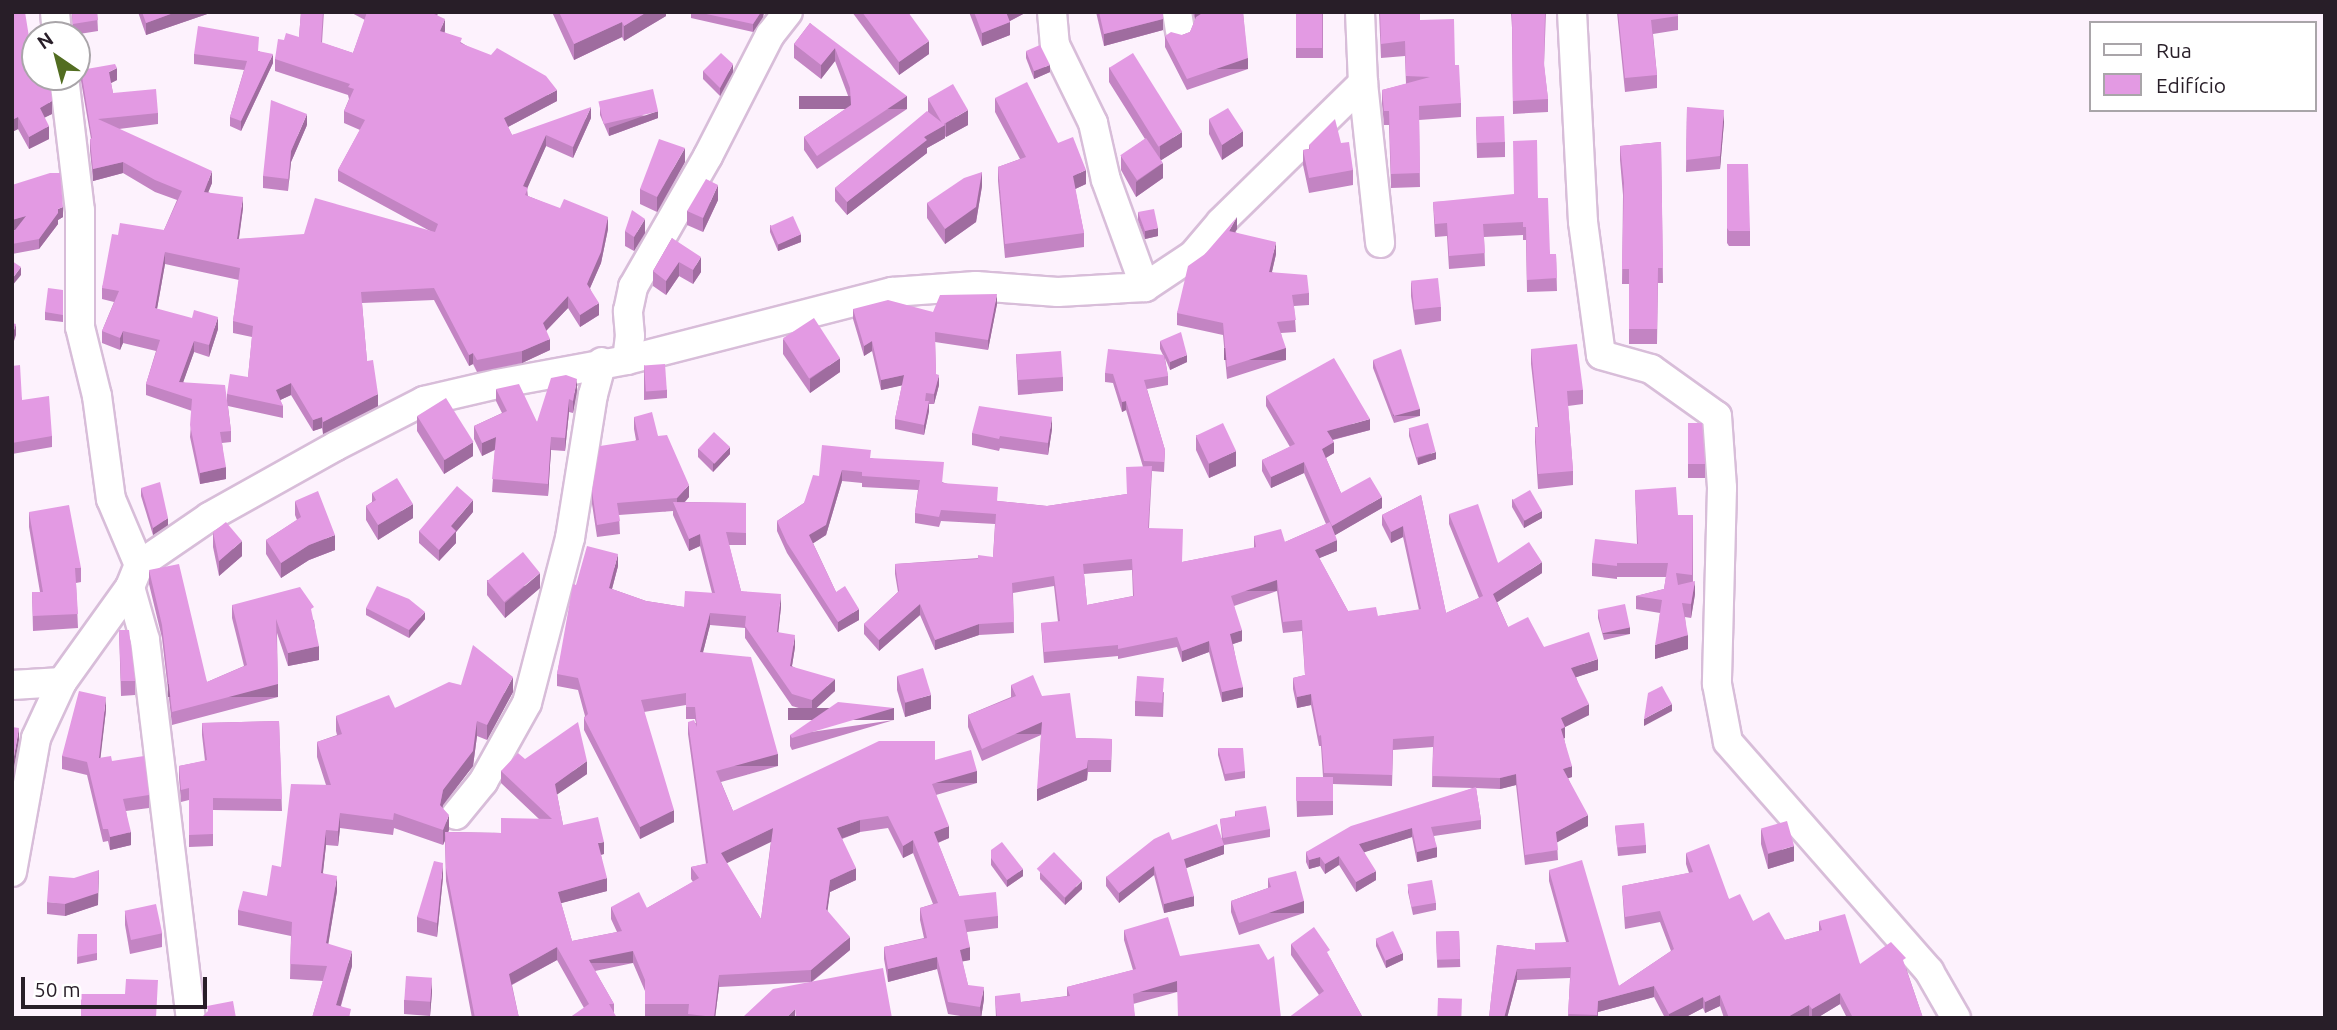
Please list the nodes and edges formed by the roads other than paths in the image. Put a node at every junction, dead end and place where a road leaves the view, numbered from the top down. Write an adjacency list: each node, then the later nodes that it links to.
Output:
1 (788, 12): 9 (street)
2 (1052, 12): 8 (street)
3 (1360, 12): 5 (street)
4 (1572, 12): 16 (street)
5 (1363, 83): 7 (street); 8 (street)
6 (66, 91): 10 (street)
7 (1380, 243)
8 (1145, 287): 9 (street)
9 (614, 361): 10 (street); 13 (street)
10 (134, 576): 11 (street); 15 (street)
11 (62, 682): 12 (street); 14 (street)
12 (12, 685)
13 (456, 815)
14 (12, 872)
15 (191, 1018)
16 (1956, 1018)

